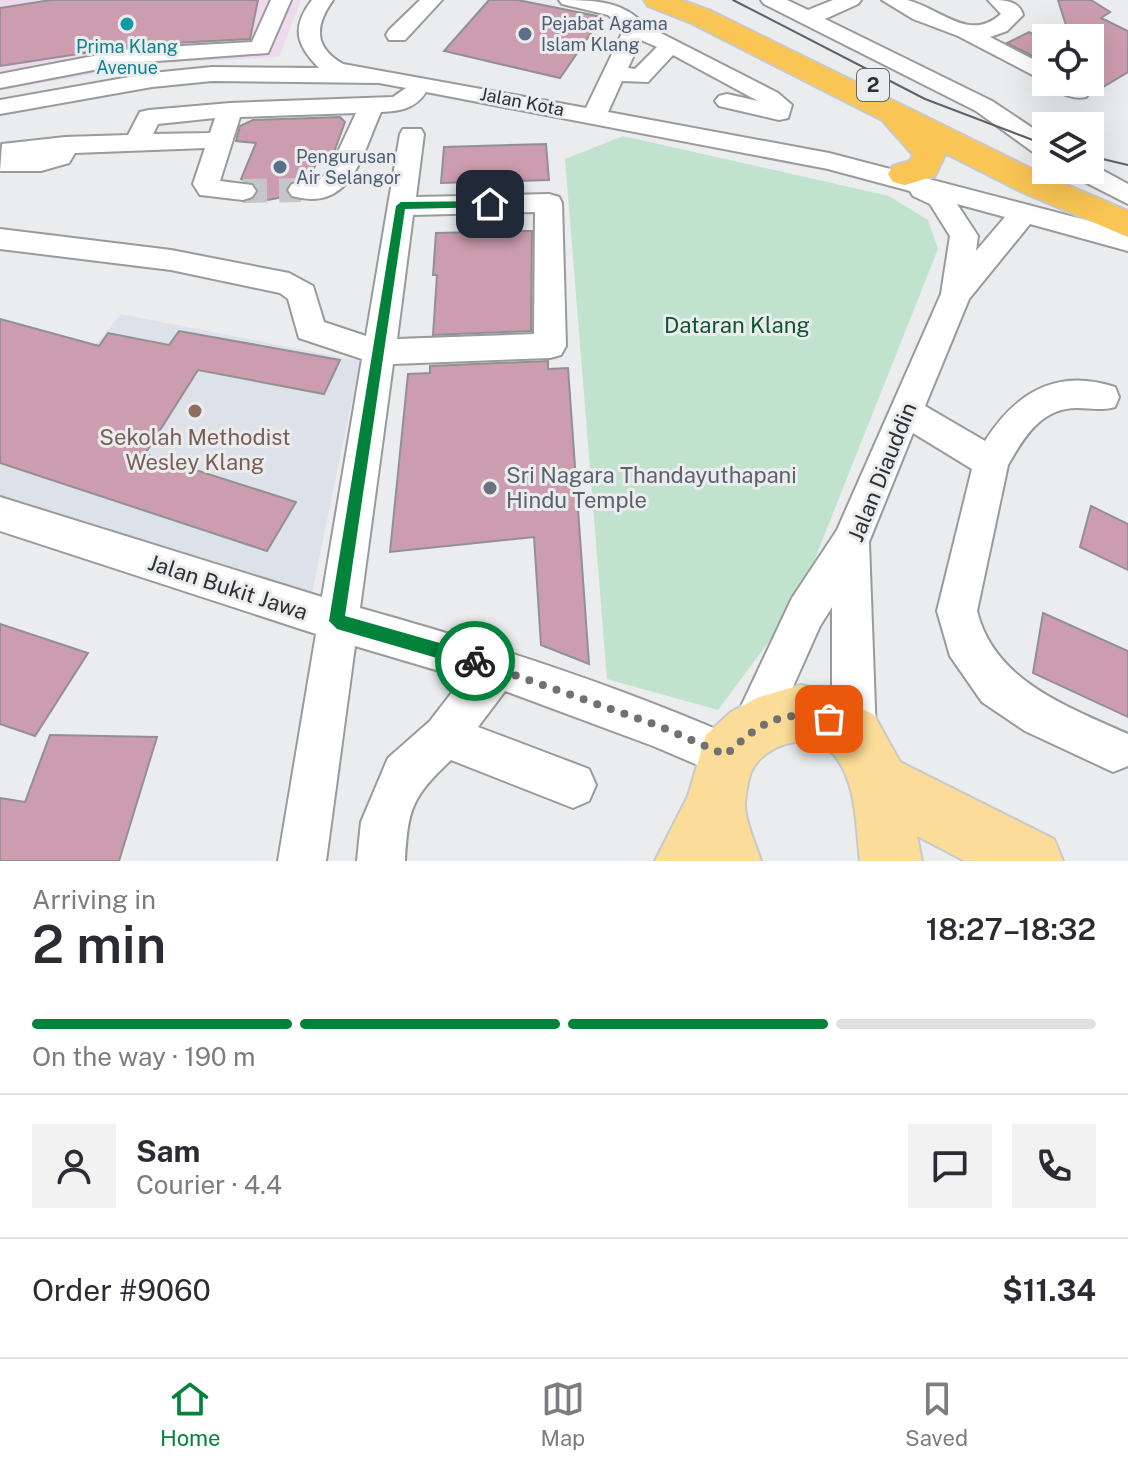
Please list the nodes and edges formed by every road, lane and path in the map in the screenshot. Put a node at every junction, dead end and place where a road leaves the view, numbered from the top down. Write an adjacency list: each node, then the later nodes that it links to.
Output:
1 (281, 0): 26 (street)
2 (323, 0): 17 (street)
3 (432, 0): 16 (street)
4 (569, 0): 13 (street)
5 (657, 0): 19 (highway, 2)
6 (701, 0): 40 (highway, 2)
7 (771, 0): 12 (street)
8 (851, 0): 12 (street)
9 (934, 0): 11 (street)
10 (998, 0): 15 (street)
11 (909, 3): 14 (street); 15 (street)
12 (814, 10): 14 (street)
13 (635, 29): 18 (street); 21 (street)
14 (868, 30): 32 (street)
15 (967, 33): 20 (street)
16 (397, 35)
17 (311, 37): 22 (street); 23 (street)
18 (671, 45): 21 (street); 28 (street)
19 (791, 62): 42 (highway); 51 (highway, 2)
20 (1032, 68)
21 (613, 73): 33 (street)
22 (224, 74): 23 (street, Jalan Kota); 26 (street, Jalan Kota)
23 (379, 76): 25 (street, Jalan Kota)
24 (0, 81): 26 (street)
25 (421, 83): 30 (street); 33 (street, Jalan Kota)
26 (48, 86): 27 (street, Jalan Kota); 29 (street, Jalan Kota)
27 (0, 96)
28 (727, 101)
29 (0, 107)
30 (371, 107): 31 (street); 46 (street)
31 (230, 110): 37 (street); 38 (street)
32 (992, 110): 34 (street); 36 (street)
33 (594, 116): 42 (street, Jalan Kota)
34 (1032, 130)
35 (412, 134): 49 (street)
36 (1032, 139)
37 (222, 140): 38 (street); 47 (street)
38 (136, 144): 39 (street)
39 (65, 145)
40 (1032, 161)
41 (1104, 165): 43 (street)
42 (901, 176): 50 (street, Jalan Kota); 54 (street)
43 (1128, 176)
44 (1104, 183): 48 (street)
45 (1090, 184): 48 (highway, 2)
46 (301, 190)
47 (243, 191)
48 (1128, 198)
49 (401, 206): 55 (street); 55 (street)
50 (1015, 225): 53 (street); 54 (street, Jalan Diauddin)
51 (1128, 225)
52 (0, 239): 55 (street)
53 (1128, 241)
54 (956, 294): 57 (street, Jalan Diauddin)
55 (378, 352): 61 (street)
56 (1103, 397): 58 (street)
57 (906, 412): 58 (street); 60 (street, Jalan Diauddin)
58 (991, 462): 64 (street)
59 (0, 514): 61 (street, Jalan Bukit Jawa)
60 (850, 542): 65 (street, Jalan Diauddin); 66 (street)
61 (337, 621): 62 (street, Jalan Bukit Jawa); 69 (street)
62 (497, 667): 63 (street); 66 (street, Jalan Bukit Jawa)
63 (445, 736): 67 (street); 70 (street)
64 (1113, 750)
65 (866, 759): 66 (main road); 68 (main road); 74 (main road)
66 (731, 764): 71 (main road); 72 (main road)
67 (573, 785)
68 (891, 860): 73 (main road)
69 (302, 861)
70 (381, 861)
71 (686, 861)
72 (730, 861)
73 (898, 861)
74 (1032, 861)

